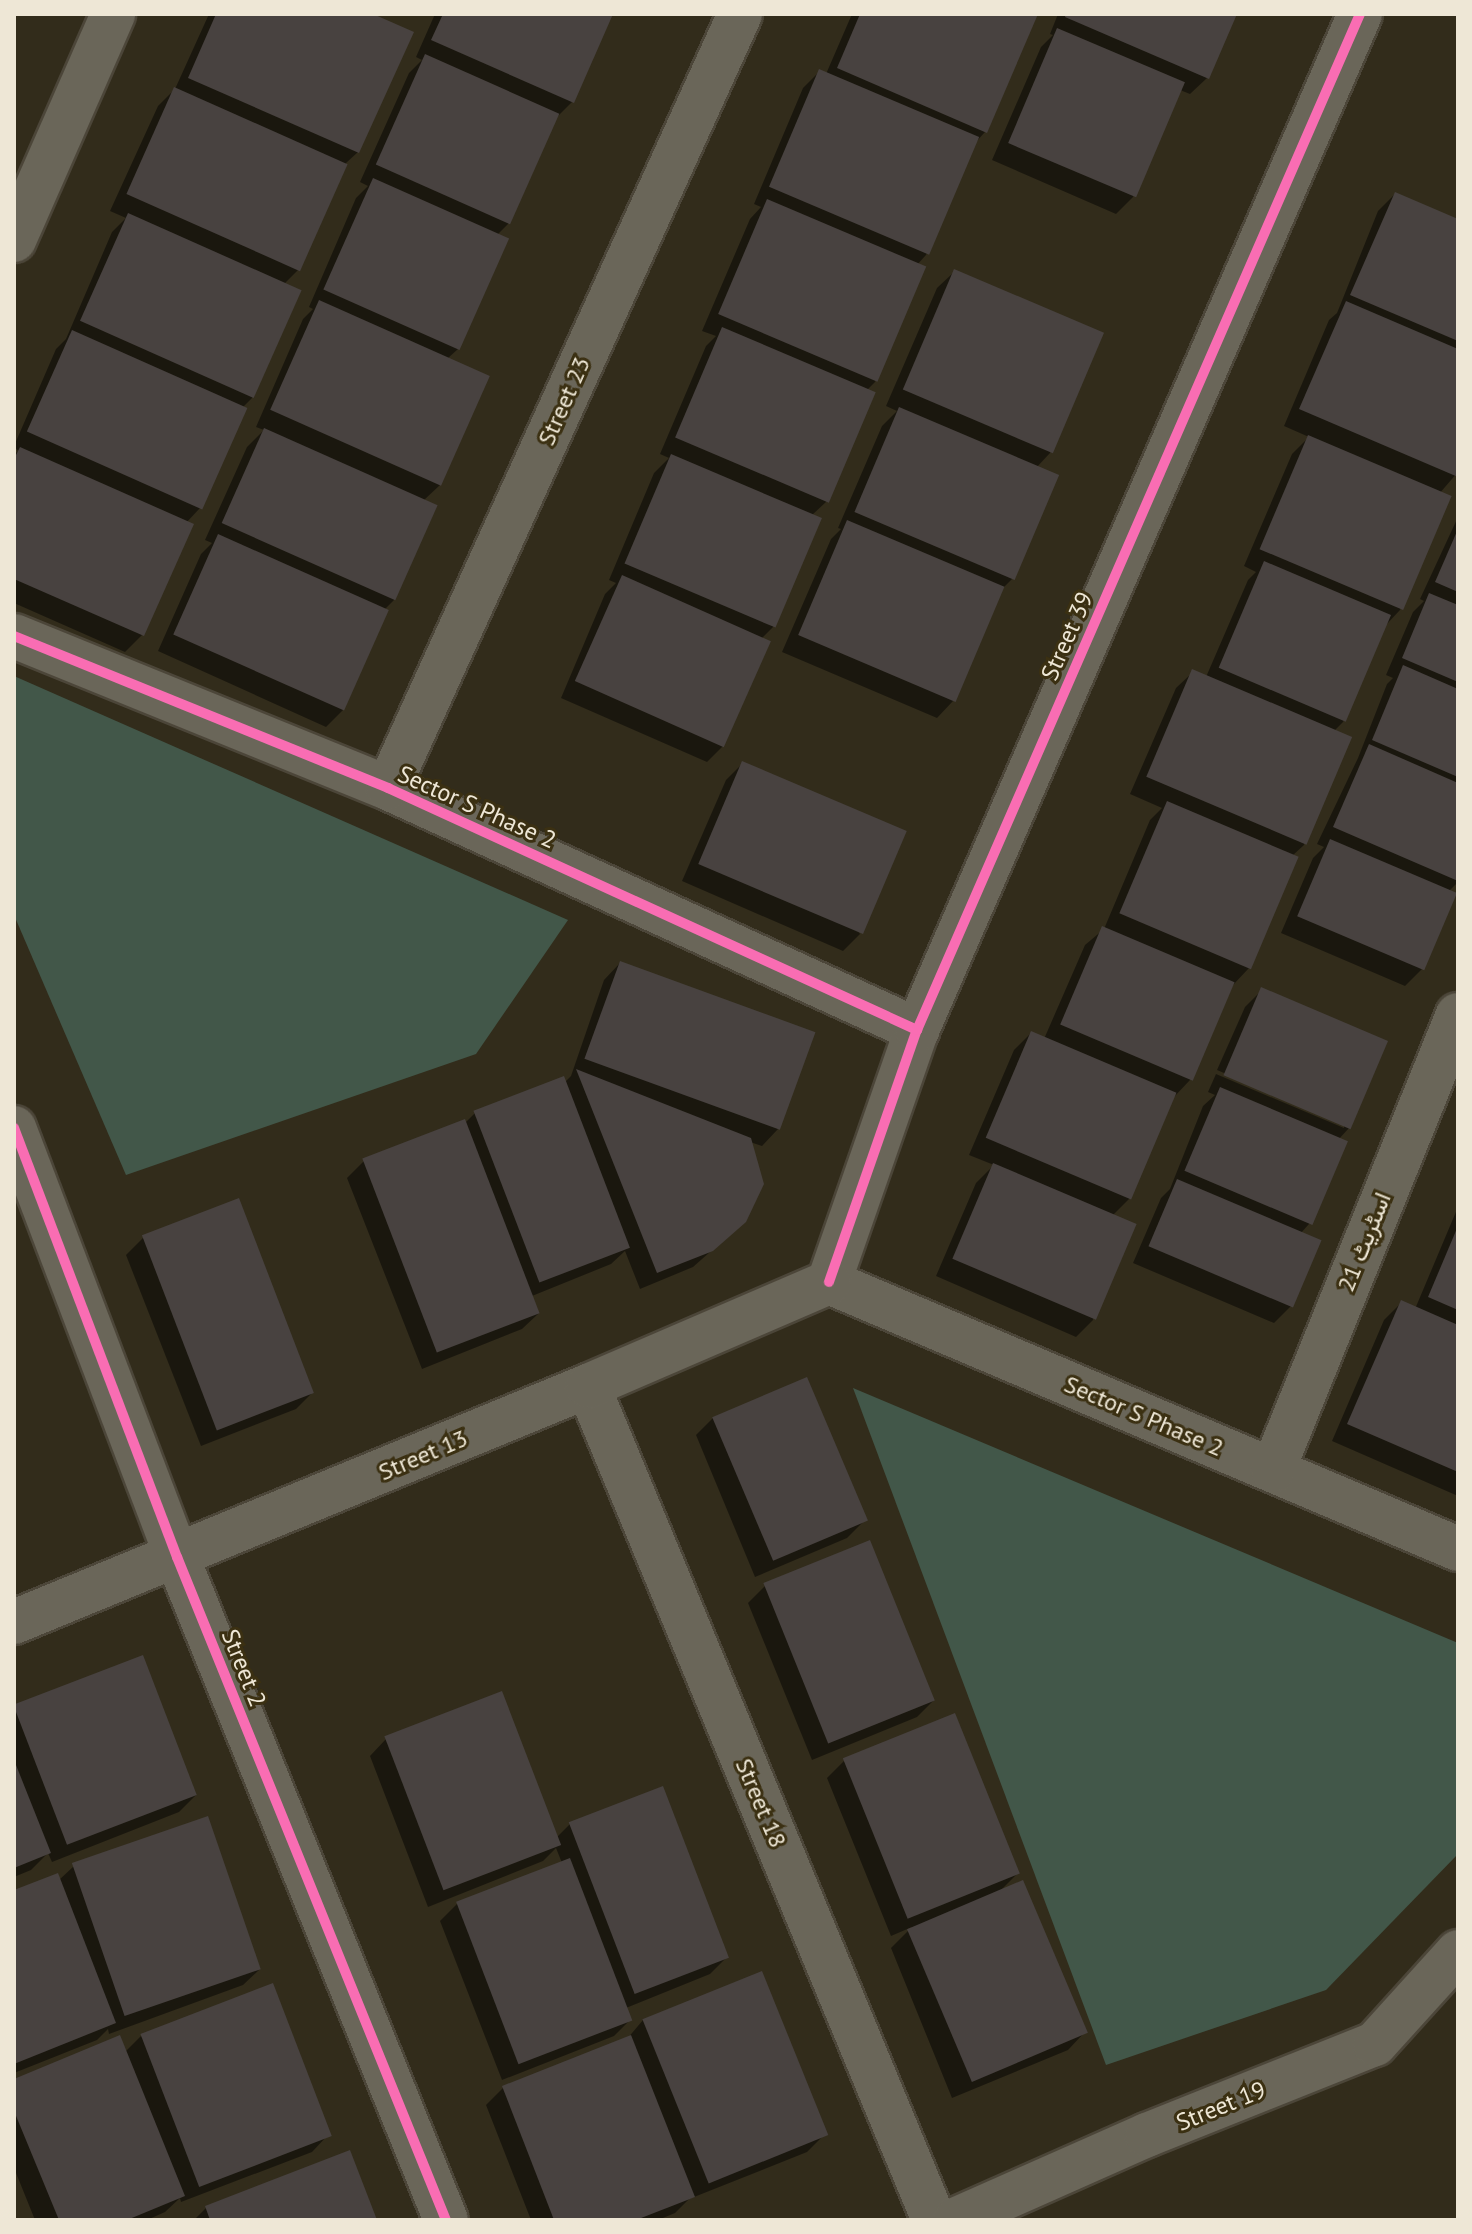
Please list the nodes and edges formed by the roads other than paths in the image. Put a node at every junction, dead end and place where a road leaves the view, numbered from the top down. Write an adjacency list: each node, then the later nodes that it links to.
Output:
1 (113, 14): 4 (street)
2 (740, 14): 6 (street, Street 23)
3 (1360, 14): 8 (street, Street 39)
4 (14, 240)
5 (14, 636): 6 (street, Sector S Phase 2)
6 (388, 788): 8 (street, Sector S Phase 2)
7 (1458, 1015): 12 (street, اسٹریٹ 21)
8 (917, 1030): 10 (street, Street 39)
9 (14, 1128): 14 (street, Street 2)
10 (829, 1282): 11 (street, Street 13); 12 (street, Sector S Phase 2)
11 (588, 1386): 14 (street, Street 13); 18 (street, Street 18)
12 (1273, 1470): 13 (street, Sector S Phase 2)
13 (1458, 1549)
14 (177, 1557): 15 (street, Street 13); 17 (street, Street 2)
15 (14, 1622)
16 (1458, 1952): 19 (street, Street 19)
17 (446, 2220)
18 (934, 2220)
19 (955, 2220)

